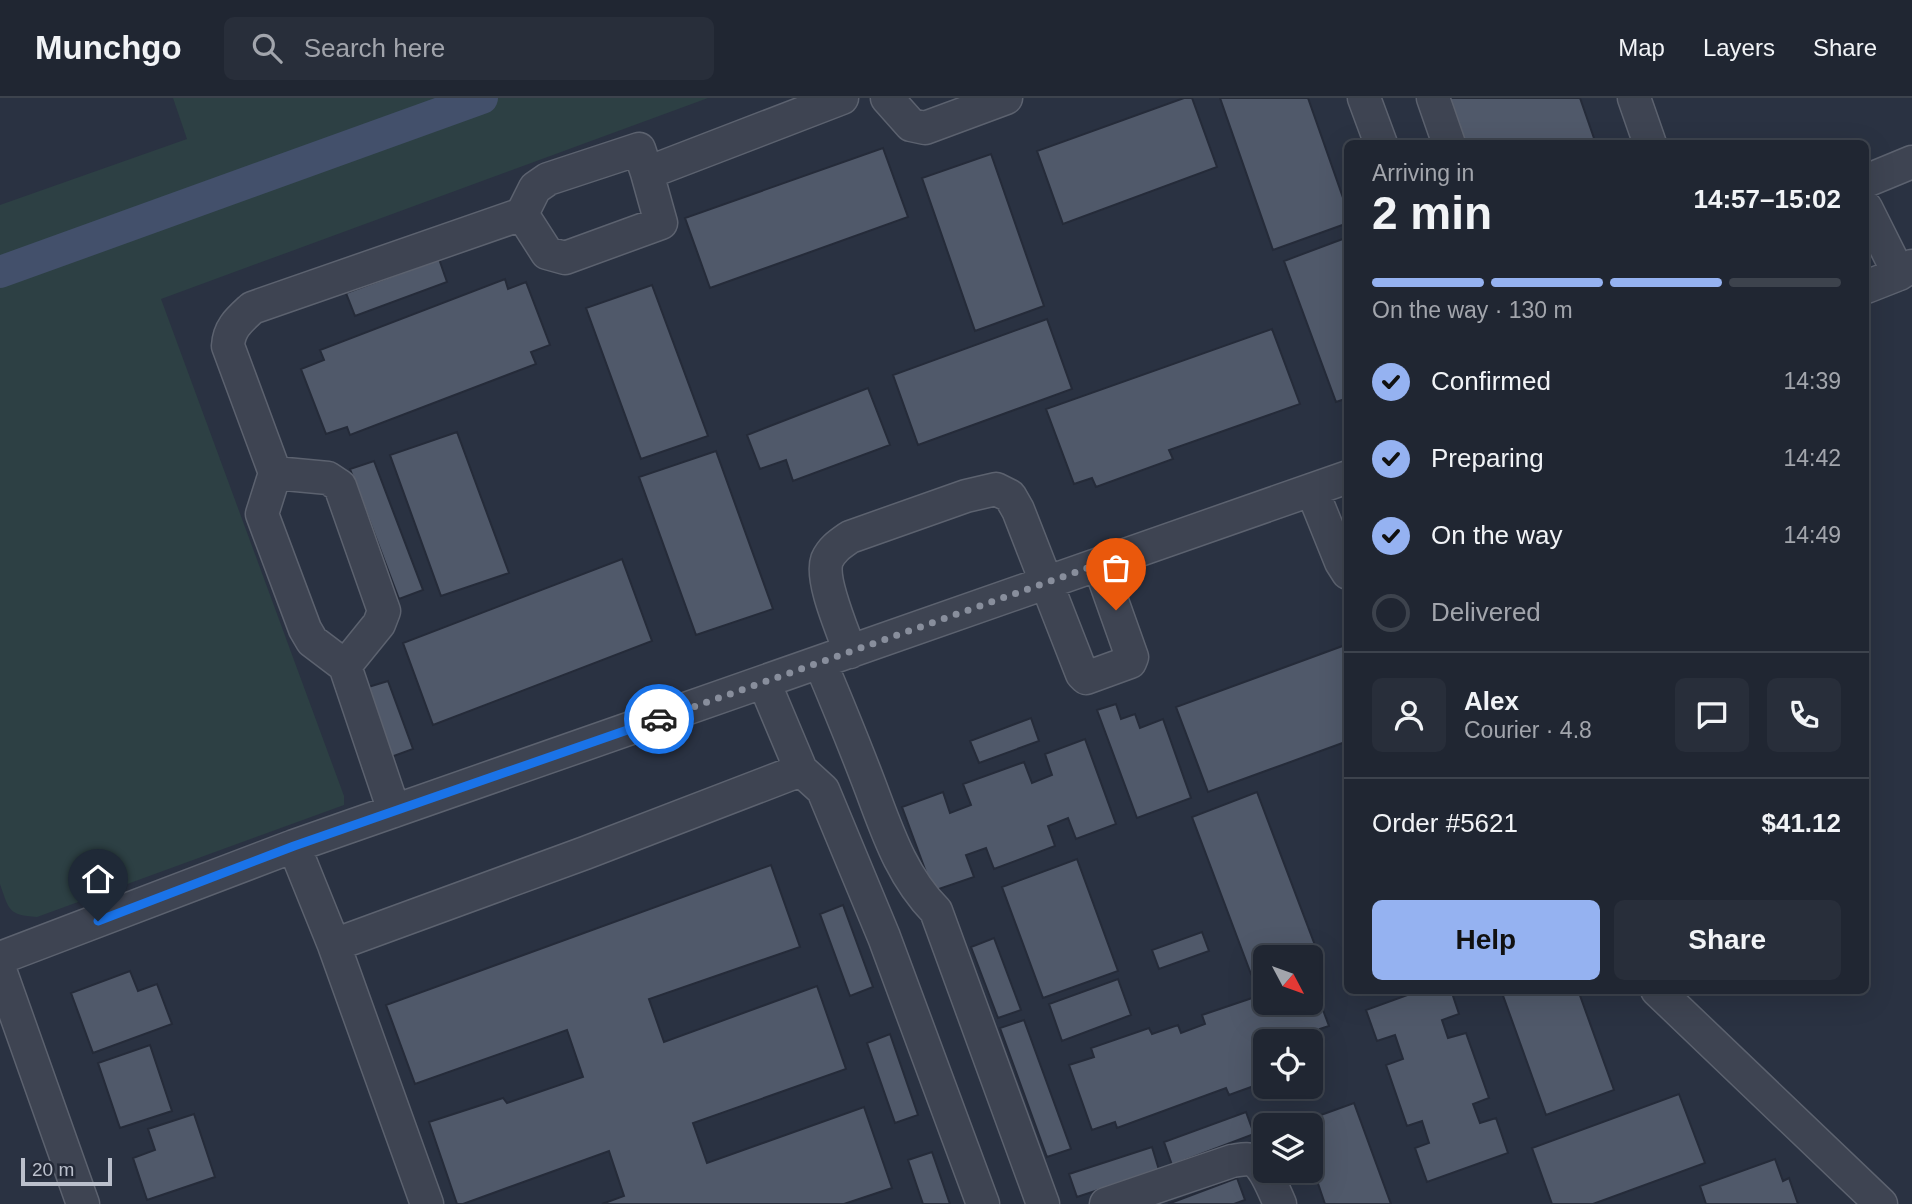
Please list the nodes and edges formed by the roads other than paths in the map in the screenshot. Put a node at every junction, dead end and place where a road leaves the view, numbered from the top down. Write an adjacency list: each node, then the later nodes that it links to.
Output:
1 (842, 98): 11 (street)
2 (887, 98): 3 (street)
3 (1006, 98)
4 (1364, 98): 7 (street)
5 (1433, 98): 8 (street)
6 (1634, 98): 9 (street)
7 (1380, 140)
8 (1449, 140)
9 (1649, 140)
10 (1912, 162): 12 (street)
11 (647, 173): 14 (street); 14 (street)
12 (1869, 180)
13 (1869, 213): 15 (street)
14 (522, 214): 17 (street)
15 (1905, 270): 16 (street)
16 (1869, 286)
17 (275, 473): 25 (street); 25 (street)
18 (1344, 478): 19 (street)
19 (1312, 490): 20 (street); 21 (street)
20 (1099, 564): 22 (street); 22 (street)
21 (1344, 567)
22 (1046, 583): 23 (street); 23 (street)
23 (850, 652): 24 (street)
24 (820, 662): 26 (street); 37 (street)
25 (345, 666): 28 (street)
26 (764, 682): 27 (street); 28 (street)
27 (801, 770): 30 (street); 36 (street)
28 (394, 811): 29 (street)
29 (294, 846): 30 (street); 31 (street)
30 (334, 945): 35 (street)
31 (0, 958)
32 (0, 970): 34 (street)
33 (1661, 994): 40 (street)
34 (83, 1204)
35 (427, 1204)
36 (983, 1204)
37 (1043, 1204)
38 (1106, 1204): 39 (street)
39 (1280, 1204)
40 (1881, 1204)

